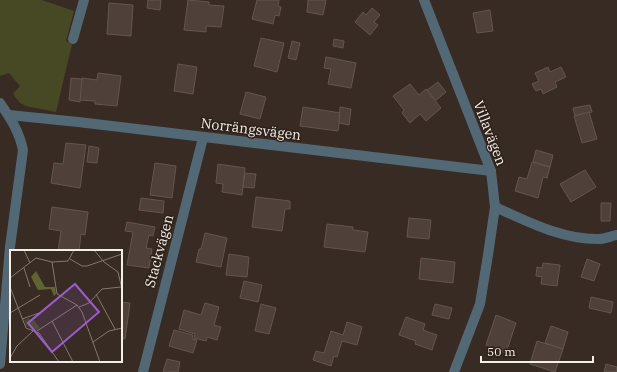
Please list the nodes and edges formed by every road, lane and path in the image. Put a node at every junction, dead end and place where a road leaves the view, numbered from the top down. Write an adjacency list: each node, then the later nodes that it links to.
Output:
1 (84, 0): 3 (street)
2 (424, 0): 7 (street, Villavägen)
3 (73, 39)
4 (0, 103): 5 (street)
5 (9, 115): 6 (street, Norrängsvägen); 10 (street)
6 (203, 138): 7 (street, Norrängsvägen); 11 (street, Stackvägen)
7 (490, 171): 8 (street, Villavägen)
8 (495, 206): 9 (street); 12 (street, Villavägen)
9 (617, 235)
10 (0, 364)
11 (143, 372)
12 (454, 372)

